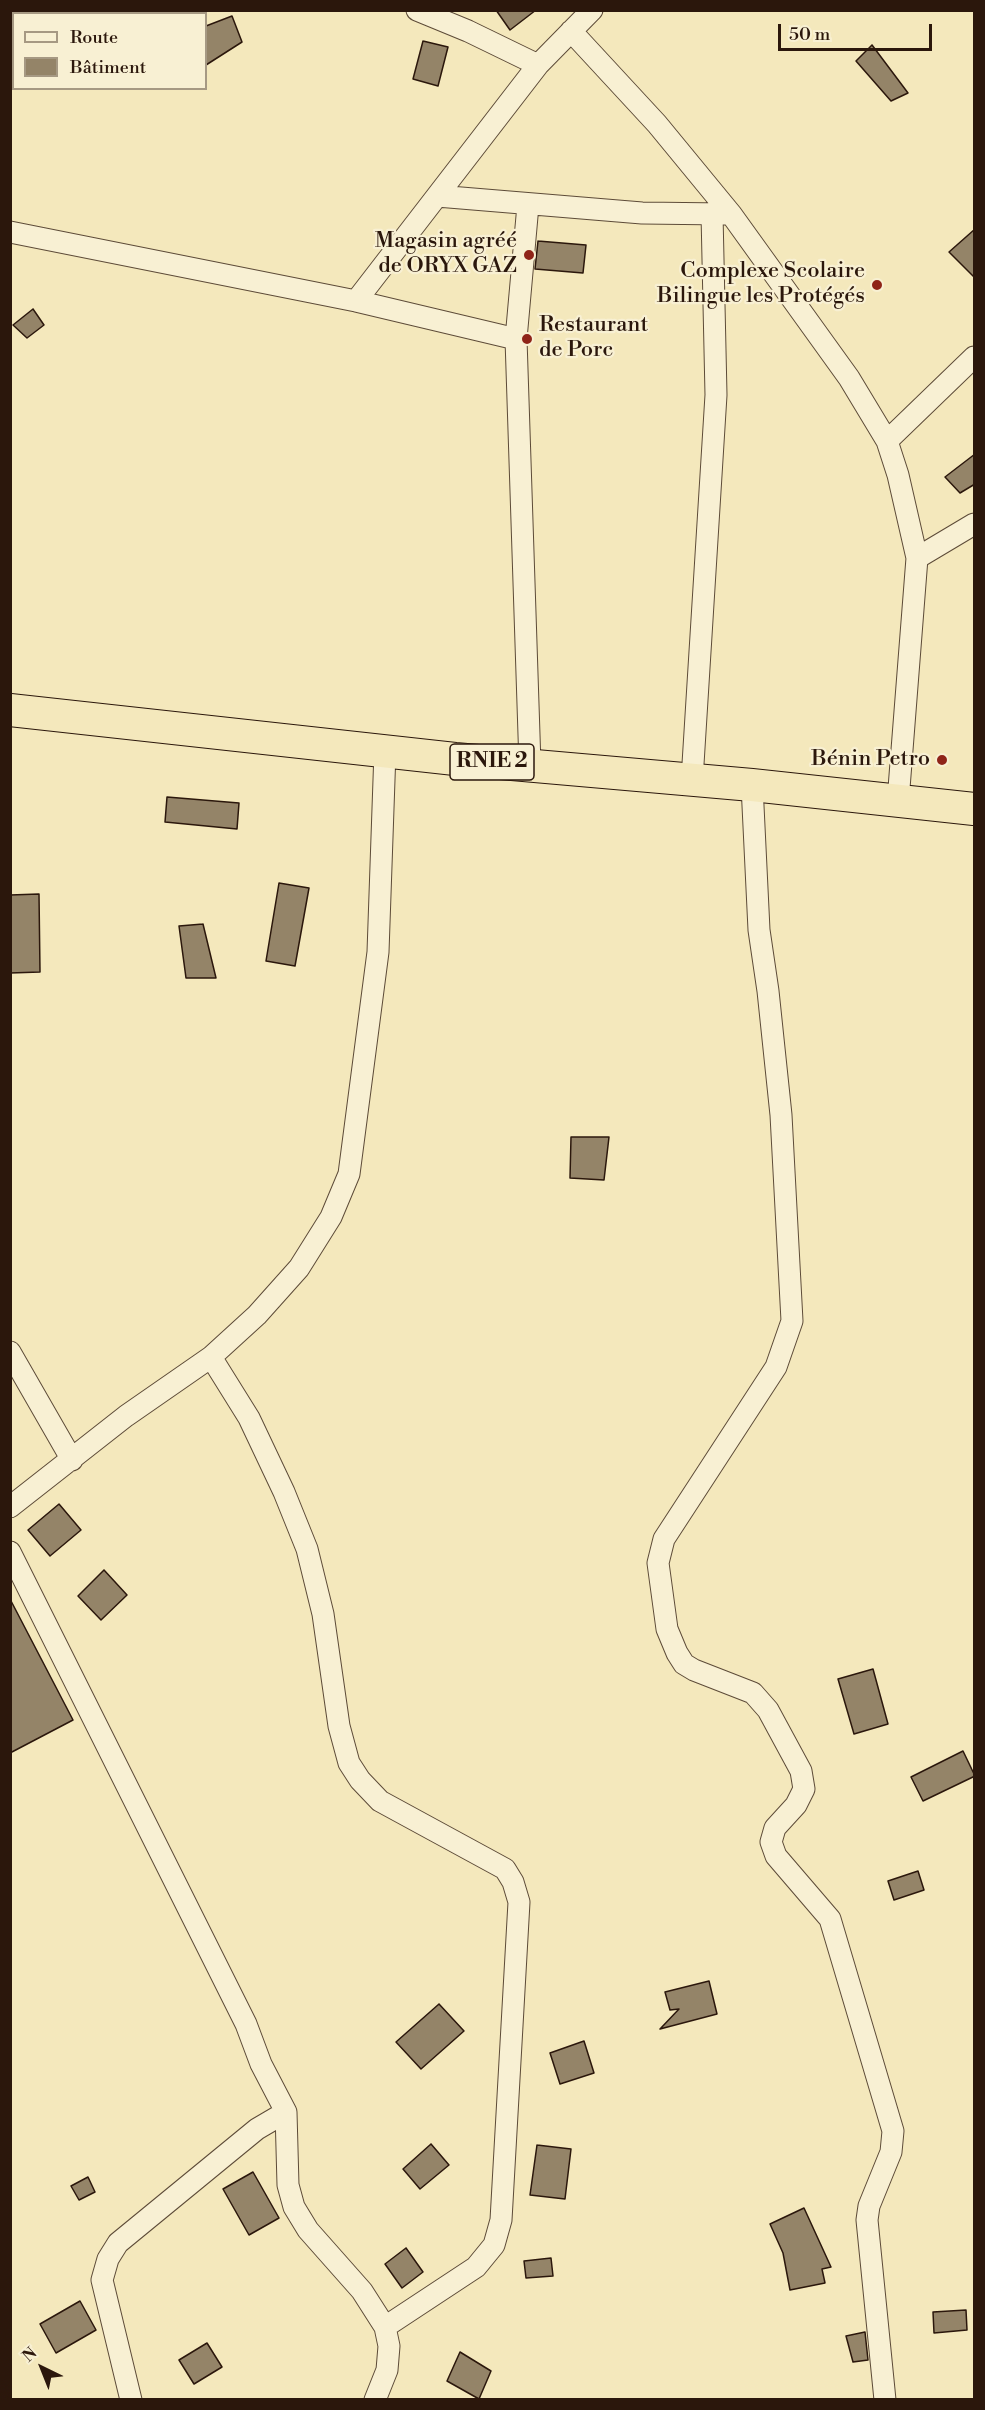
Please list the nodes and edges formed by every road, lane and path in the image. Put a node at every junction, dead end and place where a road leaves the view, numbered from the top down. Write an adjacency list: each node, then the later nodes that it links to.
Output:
1 (417, 10): 4 (street)
2 (592, 10): 3 (street)
3 (571, 31): 4 (street); 7 (street)
4 (538, 65): 5 (street)
5 (438, 196): 6 (street); 9 (street)
6 (528, 205): 7 (street); 10 (street)
7 (722, 214): 12 (street); 18 (street)
8 (10, 232): 9 (street)
9 (356, 301): 10 (street)
10 (516, 339): 17 (street)
11 (975, 357): 12 (street)
12 (887, 441): 14 (street)
13 (975, 524): 14 (street)
14 (917, 558): 20 (street)
15 (10, 710): 16 (highway, RNIE 2 / RNIE 2)
16 (384, 751): 17 (highway, RNIE 2 / RNIE 2); 23 (street)
17 (530, 765): 18 (highway, RNIE 2 / RNIE 2)
18 (692, 780): 19 (highway, RNIE 2 / RNIE 2)
19 (752, 785): 20 (highway, RNIE 2 / RNIE 2); 31 (street)
20 (898, 801): 21 (highway, RNIE 2 / RNIE 2)
21 (975, 809)
22 (10, 1352): 24 (street)
23 (211, 1357): 24 (street); 28 (street)
24 (72, 1460): 25 (street)
25 (10, 1507)
26 (10, 1552): 27 (street)
27 (286, 2112): 28 (street); 29 (street)
28 (385, 2327): 30 (street)
29 (131, 2400)
30 (375, 2400)
31 (885, 2400)

